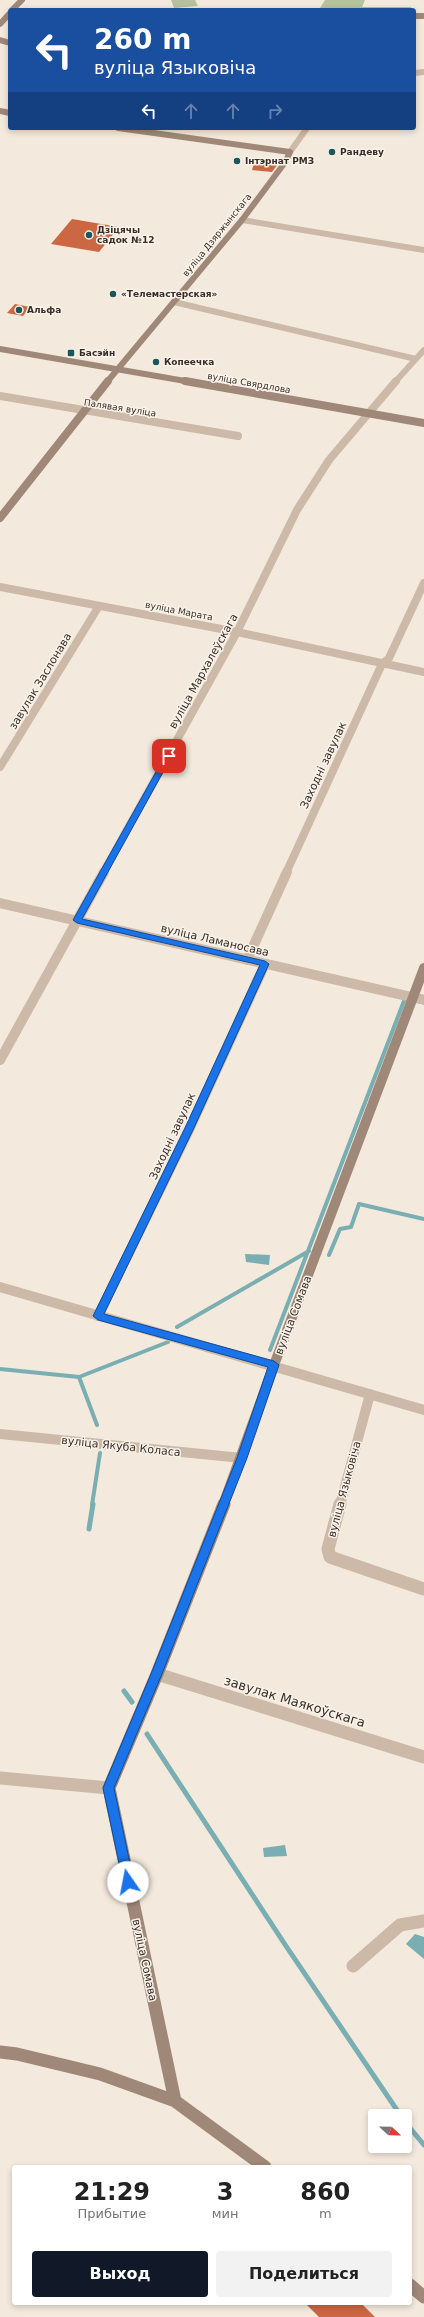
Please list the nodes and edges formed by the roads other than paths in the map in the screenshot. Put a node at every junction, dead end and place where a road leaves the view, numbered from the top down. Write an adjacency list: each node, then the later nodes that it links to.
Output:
1 (22, 0): 2 (street)
2 (14, 8)
3 (8, 15): 4 (street)
4 (0, 24)
5 (132, 130): 7 (street)
6 (306, 130): 7 (street)
7 (290, 152): 8 (street, вуліца Дзяржынскага)
8 (242, 220): 9 (street); 10 (street, вуліца Дзяржынскага)
9 (424, 250)
10 (174, 302): 12 (street); 13 (street, вуліца Дзяржынскага)
11 (0, 349): 13 (street, вуліца Свярдлова)
12 (421, 354): 16 (street, вуліца Мархалеўскага)
13 (118, 369): 15 (street, вуліца Дзяржынскага); 16 (street, вуліца Свярдлова)
14 (0, 396): 15 (street, Палявая вуліца)
15 (84, 412): 18 (street, Палявая вуліца); 19 (street, вуліца Дзяржынскага)
16 (368, 413): 17 (street, вуліца Свярдлова); 23 (street, вуліца Мархалеўскага)
17 (424, 423)
18 (238, 436)
19 (0, 518)
20 (424, 583): 24 (street, Заходні завулак)
21 (0, 587): 22 (street, вуліца Марата)
22 (99, 606): 23 (street, вуліца Марата); 26 (street, завулак Заслонава)
23 (237, 632): 24 (street, вуліца Марата); 28 (street, вуліца Мархалеўскага)
24 (382, 664): 25 (street, вуліца Марата); 29 (street, Заходні завулак)
25 (424, 672)
26 (0, 767)
27 (0, 903): 28 (street, вуліца Ламаносава)
28 (77, 920): 29 (street, вуліца Ламаносава); 33 (street, вуліца Мархалеўскага)
29 (247, 960): 30 (street, вуліца Ламаносава)
30 (265, 964): 32 (street, вуліца Ламаносава); 35 (street, Заходні завулак)
31 (424, 968): 32 (street, вуліца Сомава)
32 (418, 999): 36 (street, вуліца Сомава)
33 (0, 1060)
34 (0, 1286): 35 (street)
35 (98, 1316): 36 (street)
36 (274, 1365): 37 (street); 40 (street, вуліца Сомава)
37 (370, 1394): 38 (street); 41 (street, вуліца Языковіча)
38 (424, 1410)
39 (0, 1434): 40 (street, вуліца Якуба Коласа)
40 (242, 1458): 42 (street, вуліца Сомава)
41 (424, 1589)
42 (157, 1674): 43 (street, завулак Маякоўскага); 45 (street, вуліца Сомава)
43 (424, 1757)
44 (0, 1778): 45 (street)
45 (109, 1788): 49 (street, вуліца Сомава)
46 (424, 1921): 47 (street)
47 (353, 1966)
48 (0, 2052): 49 (street)
49 (175, 2101): 50 (street)
50 (262, 2165)
51 (412, 2287): 52 (street)
52 (424, 2297)

